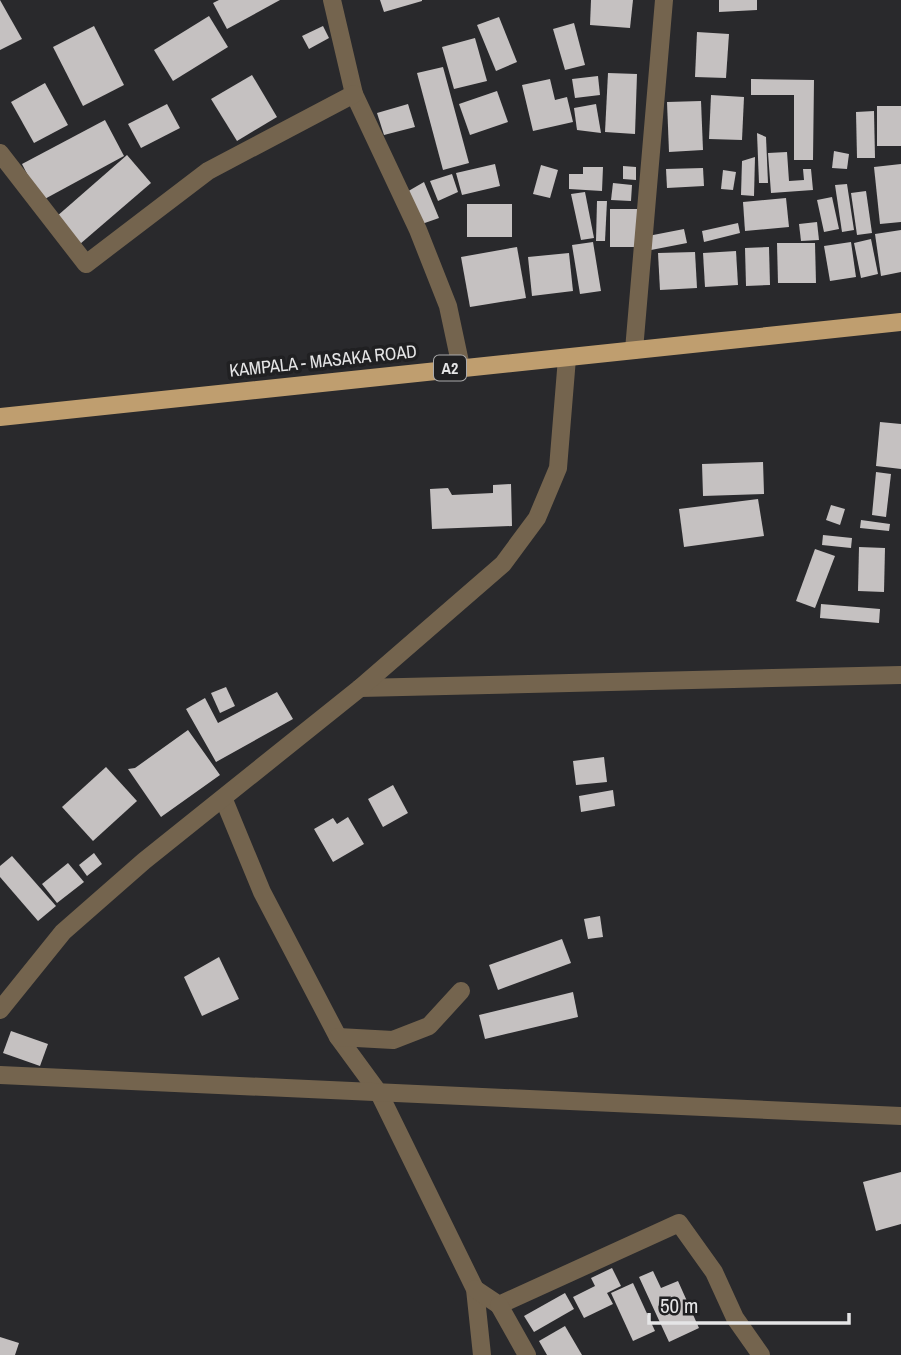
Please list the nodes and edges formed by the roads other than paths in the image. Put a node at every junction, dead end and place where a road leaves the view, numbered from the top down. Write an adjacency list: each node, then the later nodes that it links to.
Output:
1 (332, 0): 3 (street)
2 (664, 0): 6 (street)
3 (354, 94): 4 (street); 8 (street)
4 (0, 153)
5 (901, 322): 6 (main road, KAMPALA - MASAKA ROAD / A2)
6 (634, 349): 7 (main road, KAMPALA - MASAKA ROAD / A2)
7 (567, 358): 8 (main road, KAMPALA - MASAKA ROAD / A2); 11 (street)
8 (461, 367): 9 (main road, KAMPALA - MASAKA ROAD / A2)
9 (0, 417)
10 (901, 675): 11 (street)
11 (360, 688): 12 (street)
12 (225, 800): 14 (street); 15 (street)
13 (461, 991): 15 (street)
14 (0, 1010)
15 (338, 1037): 17 (street)
16 (0, 1075): 17 (street)
17 (379, 1093): 18 (street); 19 (street)
18 (901, 1116)
19 (475, 1289): 20 (street); 21 (street)
20 (499, 1305): 22 (street); 23 (street)
21 (482, 1355)
22 (527, 1355)
23 (761, 1355)

